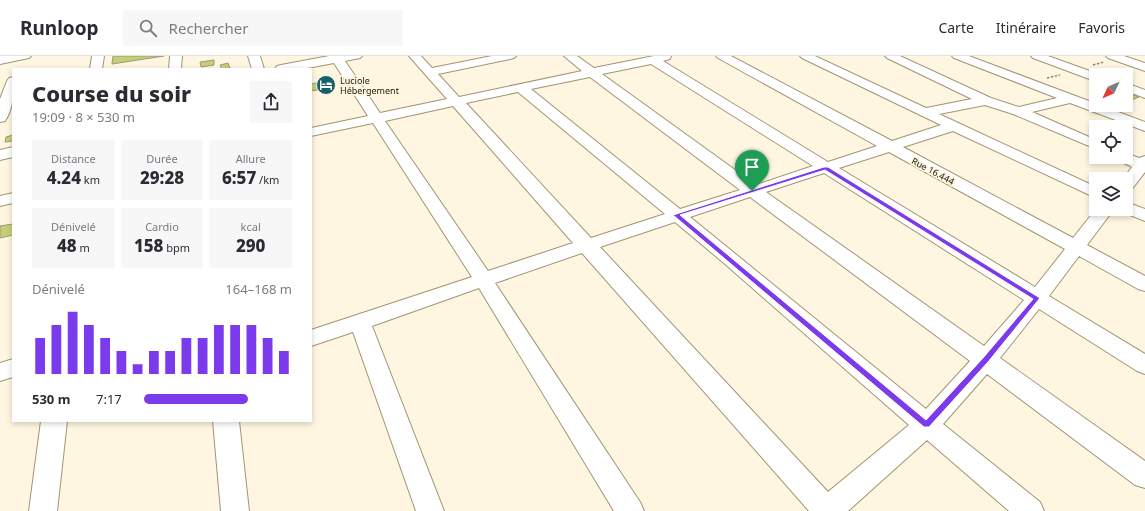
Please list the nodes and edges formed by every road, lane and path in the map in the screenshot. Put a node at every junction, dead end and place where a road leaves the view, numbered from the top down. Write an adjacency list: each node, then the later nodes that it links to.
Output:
1 (21, 56): 2 (street); 18 (street); 21 (street)
2 (25, 56)
3 (98, 56): 22 (street)
4 (176, 56): 23 (street)
5 (254, 56): 24 (street)
6 (356, 56): 17 (street)
7 (415, 56): 27 (street)
8 (510, 56): 27 (street)
9 (570, 56): 28 (street)
10 (672, 56): 19 (street)
11 (722, 56): 47 (street, Rue 16.444)
12 (892, 56): 37 (street)
13 (958, 56): 30 (street)
14 (1037, 56): 26 (street)
15 (811, 57): 39 (street)
16 (1116, 57): 20 (street); 26 (path)
17 (336, 58): 25 (street); 41 (street)
18 (0, 60)
19 (653, 60): 28 (street); 52 (street)
20 (1145, 67)
21 (17, 68)
22 (95, 68)
23 (175, 68)
24 (258, 68)
25 (286, 68)
26 (1076, 70): 29 (street); 30 (path)
27 (429, 72): 36 (street)
28 (593, 73): 32 (street); 55 (street)
29 (1089, 75)
30 (1030, 83): 35 (street)
31 (12, 85): 42 (street)
32 (521, 88): 36 (street); 59 (street)
33 (1133, 90): 34 (street)
34 (1145, 94)
35 (1072, 99): 38 (street); 44 (street)
36 (456, 101): 41 (street); 62 (street)
37 (986, 101): 38 (street); 39 (street)
38 (1018, 111): 46 (street)
39 (925, 112): 43 (street)
40 (12, 116): 42 (street)
41 (376, 117): 45 (street); 64 (street)
42 (0, 118)
43 (953, 126): 47 (street); 54 (street)
44 (1145, 127)
45 (312, 132)
46 (1089, 142)
47 (889, 147): 52 (street); 63 (street, Rue 16.444)
48 (12, 152): 49 (street)
49 (0, 155)
50 (1133, 160): 51 (street)
51 (1144, 164): 53 (street)
52 (826, 168): 55 (street); 66 (street)
53 (1133, 177)
54 (1089, 190)
55 (752, 191): 59 (street); 69 (street)
56 (12, 198): 57 (street)
57 (0, 201)
58 (1133, 210): 61 (street)
59 (676, 215): 62 (street); 75 (street)
60 (1099, 216): 63 (street)
61 (1145, 216)
62 (586, 245): 64 (street); 81 (street)
63 (1075, 247): 65 (street, Rue 16.444); 66 (street)
64 (483, 279): 67 (street); 80 (street)
65 (1145, 284)
66 (1037, 298): 69 (street); 70 (street)
67 (360, 322): 68 (street); 79 (street)
68 (312, 338)
69 (986, 360): 75 (street); 76 (street)
70 (1145, 365)
71 (12, 368): 72 (street)
72 (0, 372)
73 (54, 422): 77 (street)
74 (226, 422): 78 (street)
75 (927, 425): 81 (street); 82 (street)
76 (1145, 476)
77 (43, 511)
78 (235, 511)
79 (430, 511)
80 (630, 511)
81 (827, 511)
82 (1030, 511)

